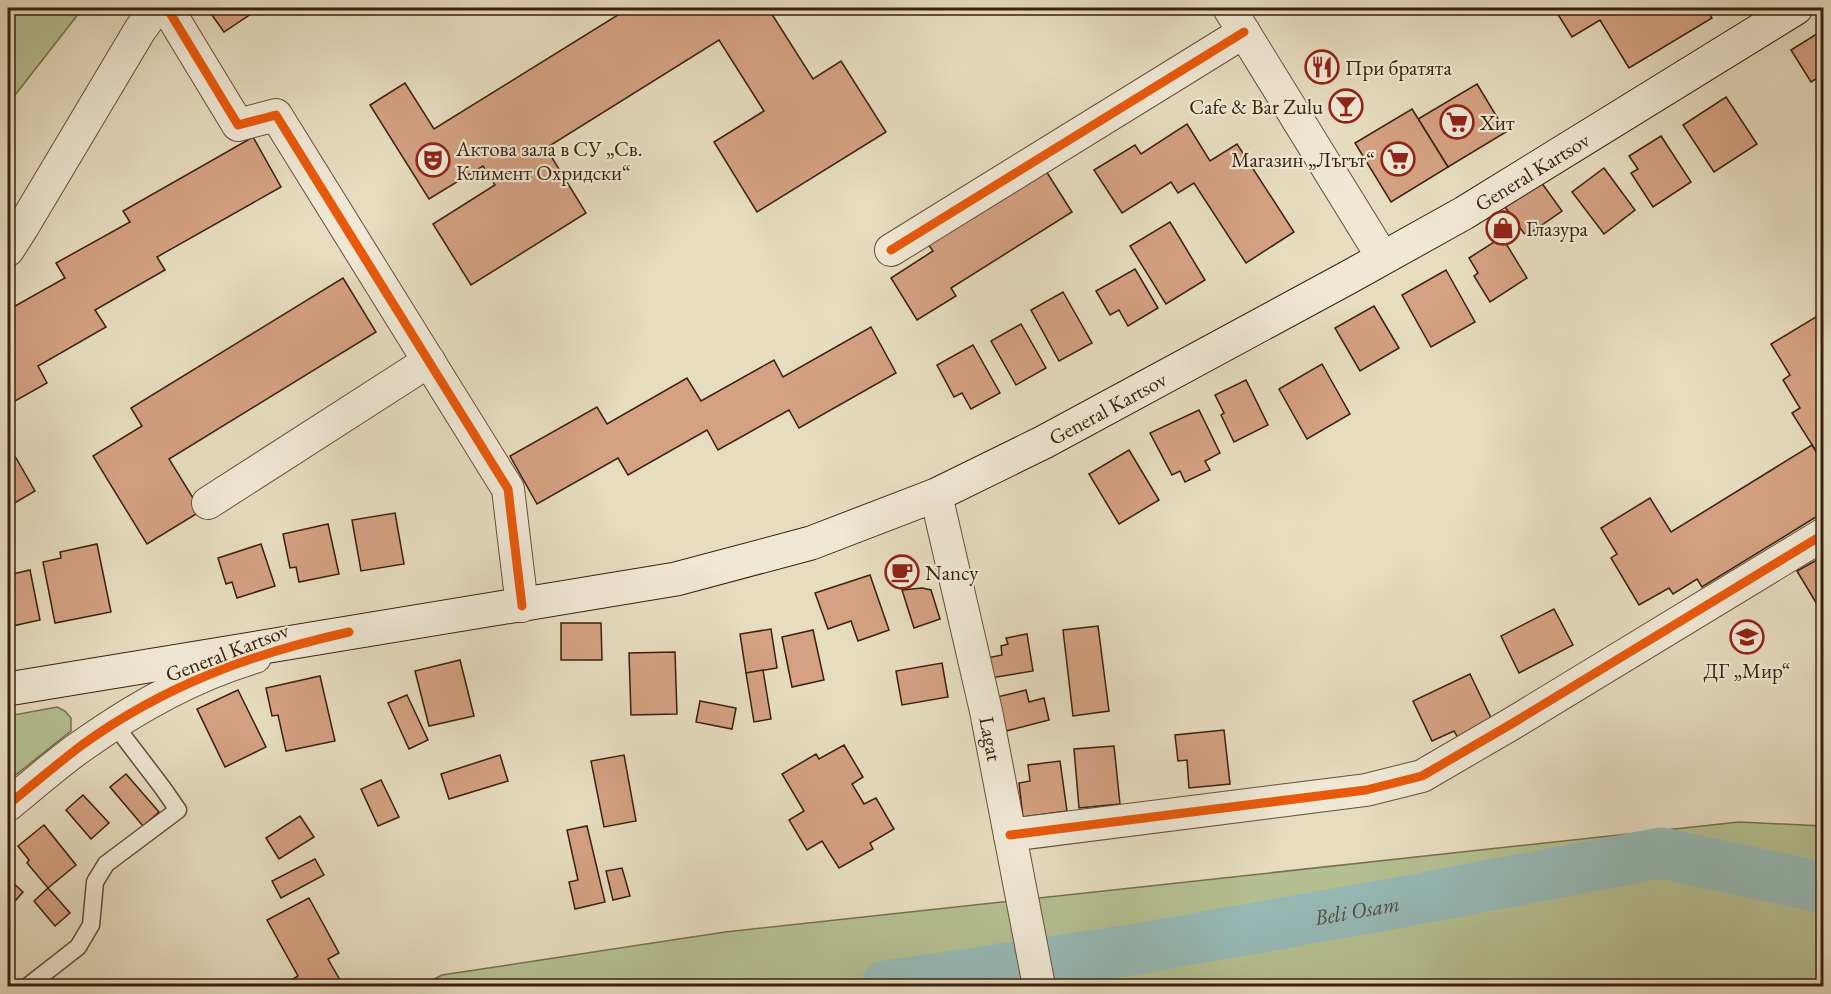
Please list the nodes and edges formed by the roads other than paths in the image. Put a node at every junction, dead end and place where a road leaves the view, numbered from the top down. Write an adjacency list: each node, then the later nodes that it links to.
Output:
1 (156, 8): 5 (street)
2 (167, 8): 8 (street)
3 (1796, 8): 7 (main road, General Kartsov)
4 (1234, 14): 6 (street); 7 (street)
5 (8, 250)
6 (891, 250)
7 (1383, 258): 9 (main road, General Kartsov)
8 (429, 361): 10 (street); 12 (street)
9 (936, 495): 12 (main road, General Kartsov); 17 (street, Lagat)
10 (208, 503)
11 (1824, 534): 17 (street)
12 (522, 606): 13 (main road, General Kartsov)
13 (349, 632): 14 (main road, General Kartsov); 15 (street, General Kartsov)
14 (8, 689)
15 (114, 724): 16 (street, General Kartsov); 18 (lane)
16 (8, 805)
17 (1010, 835): 19 (street, Lagat)
18 (28, 987)
19 (1039, 987)

